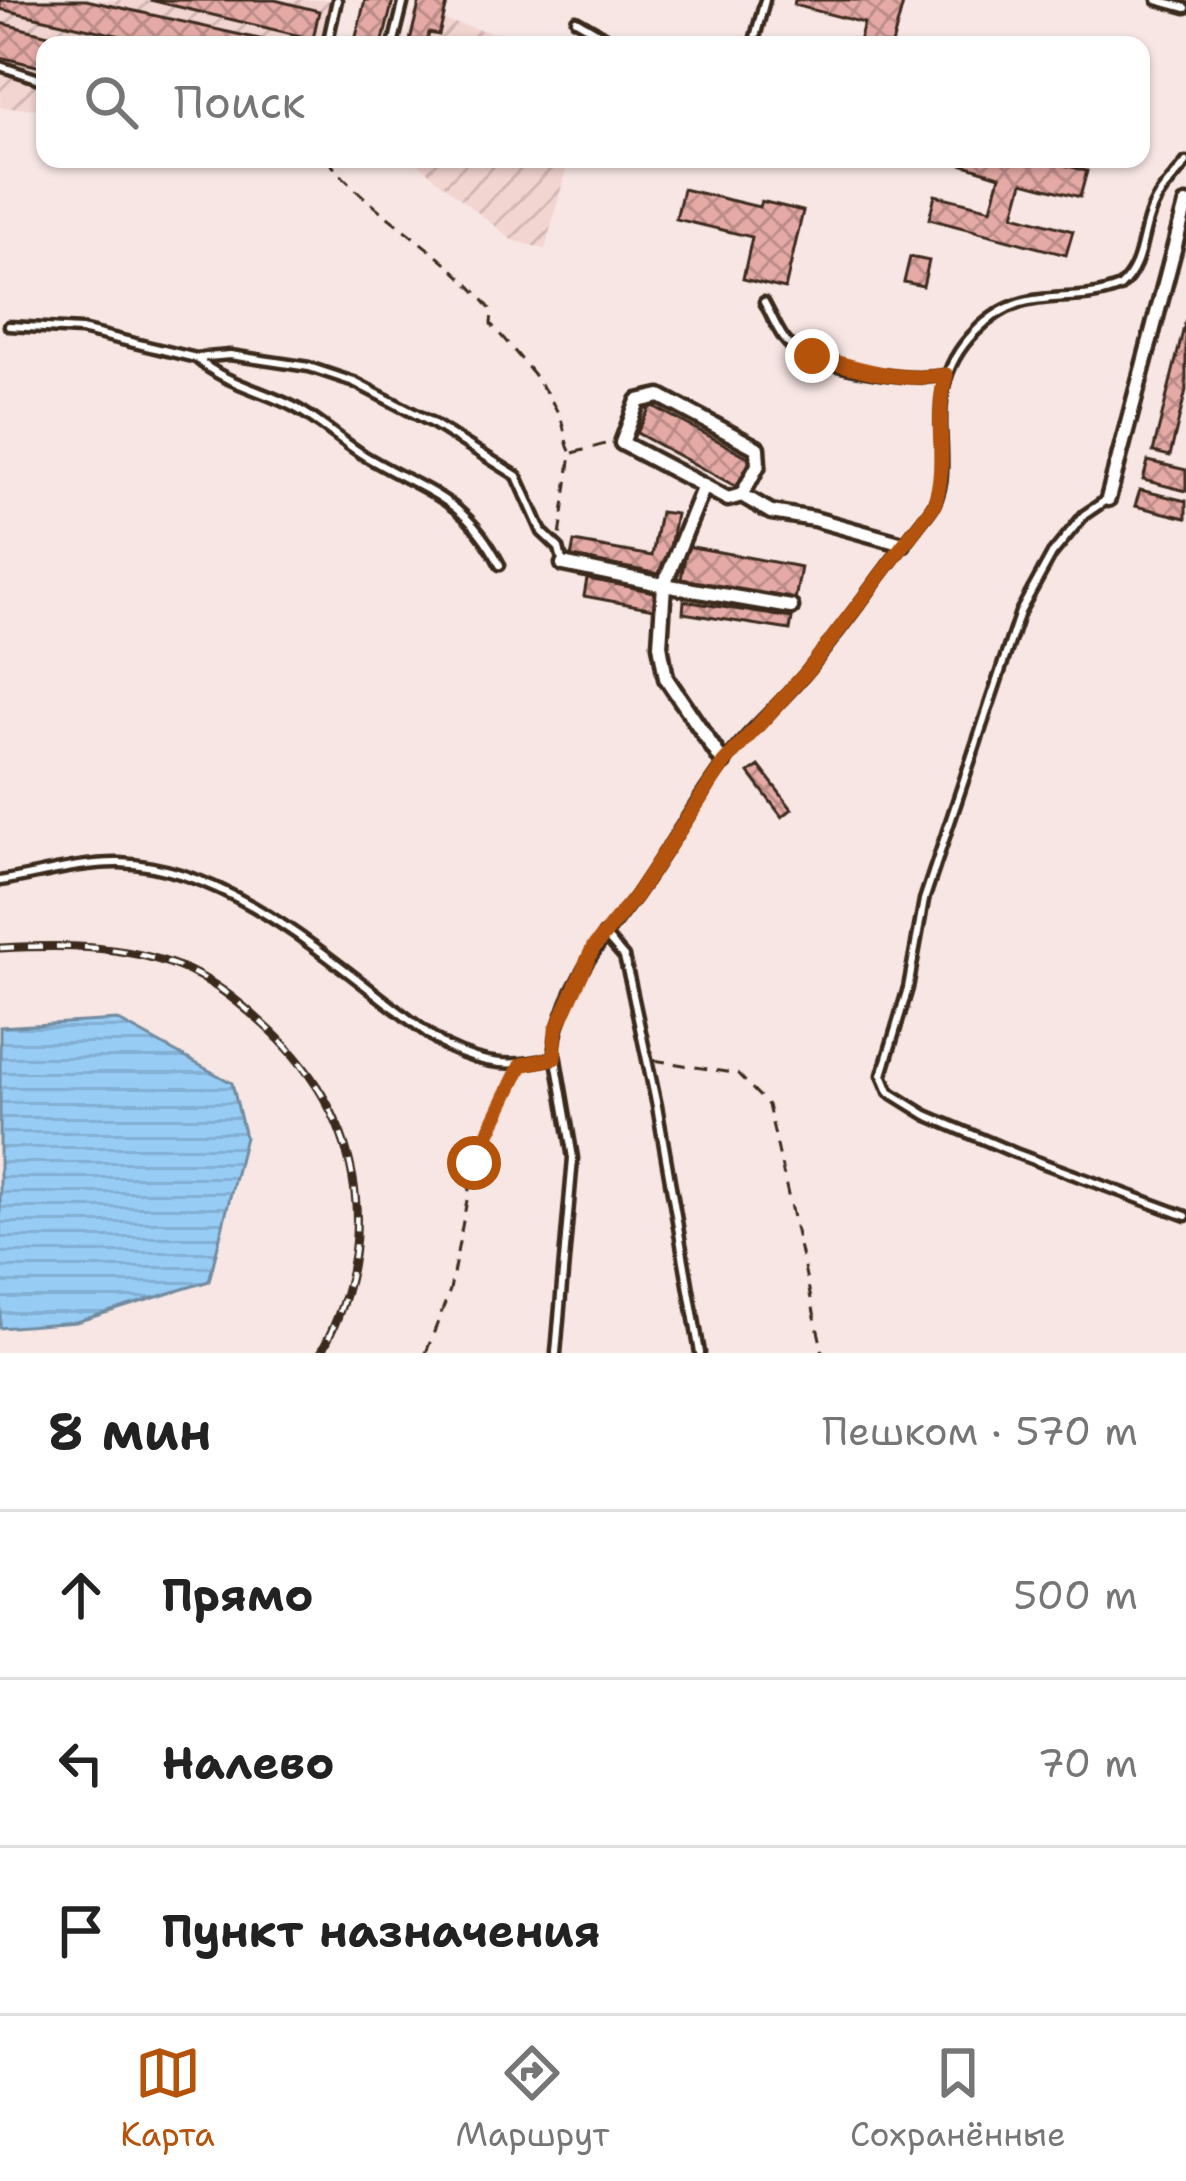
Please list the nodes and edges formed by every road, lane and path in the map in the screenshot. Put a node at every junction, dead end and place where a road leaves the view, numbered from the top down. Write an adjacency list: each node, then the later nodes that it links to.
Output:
1 (337, 0): 7 (lane)
2 (404, 0): 8 (lane)
3 (765, 0): 10 (lane)
4 (1157, 0): 5 (lane)
5 (1186, 8)
6 (577, 20): 9 (lane)
7 (329, 36)
8 (395, 36)
9 (604, 36)
10 (755, 36)
11 (0, 66): 12 (lane)
12 (36, 78)
13 (1186, 162): 19 (lane)
14 (337, 168): 21 (path)
15 (1186, 205): 24 (street)
16 (764, 302): 19 (lane)
17 (10, 326): 18 (lane)
18 (196, 358): 26 (lane); 28 (lane)
19 (946, 375): 25 (lane)
20 (622, 443): 21 (path); 22 (street); 23 (street)
21 (571, 453): 26 (path)
22 (704, 486): 23 (street); 29 (street)
23 (742, 495): 25 (street)
24 (1108, 499): 37 (lane)
25 (903, 544): 31 (lane)
26 (559, 548): 27 (lane)
27 (563, 564): 29 (street)
28 (500, 565)
29 (664, 585): 30 (street); 31 (street)
30 (791, 607)
31 (724, 763): 33 (lane)
32 (0, 881): 36 (lane)
33 (604, 934): 34 (lane); 35 (lane)
34 (554, 1058): 36 (lane); 39 (lane)
35 (648, 1059): 40 (lane); 41 (path)
36 (521, 1065): 38 (path)
37 (1186, 1216)
38 (427, 1353)
39 (556, 1353)
40 (700, 1353)
41 (824, 1353)

